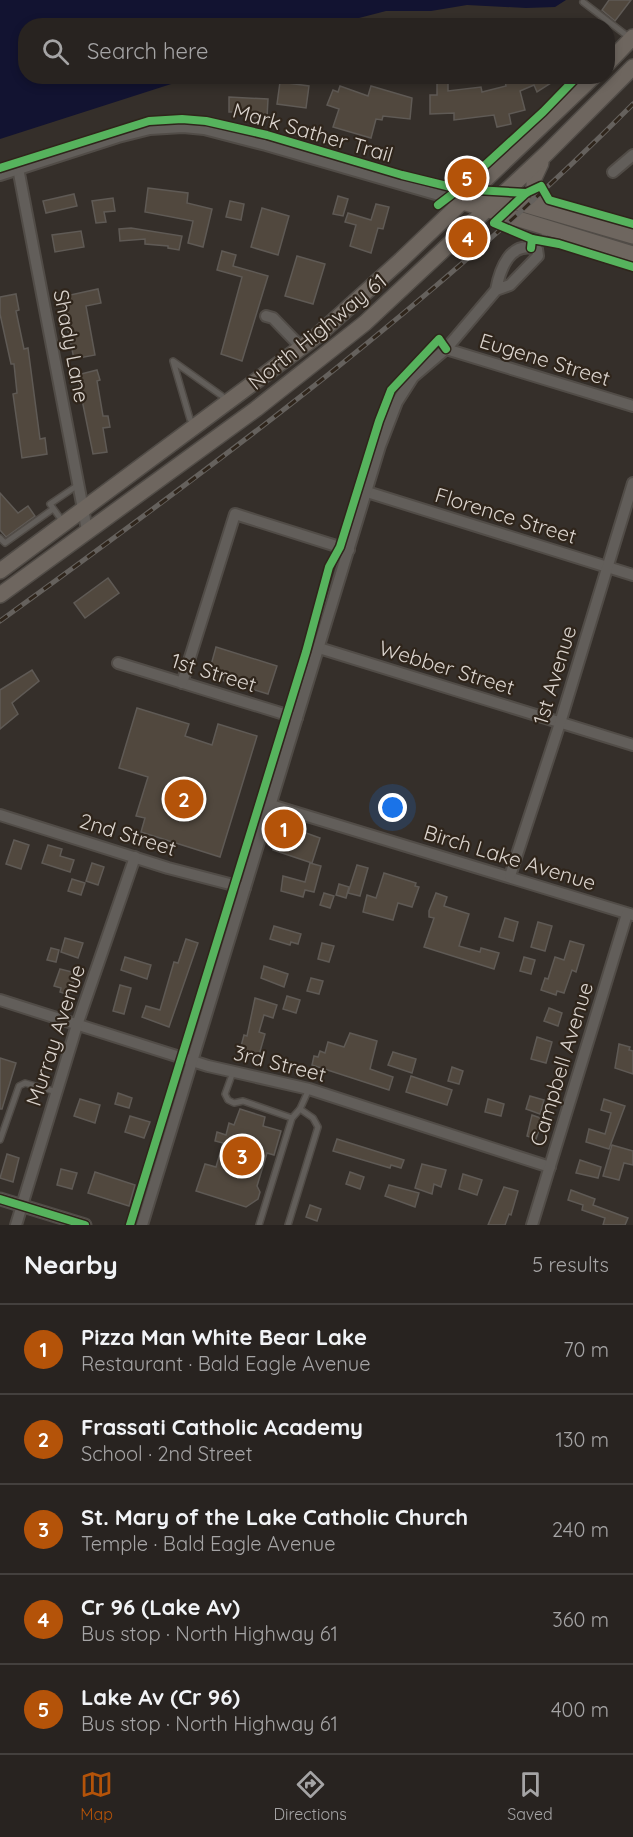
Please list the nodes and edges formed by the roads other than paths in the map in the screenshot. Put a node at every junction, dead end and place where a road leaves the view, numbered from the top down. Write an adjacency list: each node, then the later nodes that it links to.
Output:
1 (583, 2): 2 (lane)
2 (605, 18)
3 (615, 26): 4 (lane)
4 (632, 38): 5 (main road)
5 (615, 56)
6 (633, 67): 8 (main road, North Highway 61)
7 (586, 84): 13 (main road, North Highway 61)
8 (547, 153): 14 (main road, North Highway 61); 16 (main road)
9 (633, 154): 11 (street)
10 (18, 168): 12 (street); 13 (street); 29 (street, Shady Lane)
11 (613, 172)
12 (0, 175)
13 (468, 198): 14 (main road); 15 (main road); 23 (main road, North Highway 61)
14 (499, 198): 15 (main road, North Highway 61); 16 (main road)
15 (487, 210): 17 (main road); 34 (main road, North Highway 61)
16 (558, 214): 18 (main road)
17 (548, 229): 19 (lane); 20 (main road)
18 (633, 236)
19 (537, 249): 21 (street); 21 (street)
20 (633, 254)
21 (496, 290): 24 (street)
22 (266, 316): 23 (street)
23 (301, 347): 25 (main road, North Highway 61)
24 (446, 349): 26 (street, Eugene Street); 30 (street)
25 (227, 403): 27 (main road, North Highway 61); 27 (lane)
26 (633, 406)
27 (195, 426): 31 (main road, North Highway 61)
28 (633, 483): 38 (street, 1st Avenue)
29 (78, 485): 31 (street, Shady Lane); 32 (lane)
30 (367, 492): 36 (street); 38 (street, Florence Street)
31 (82, 507): 33 (main road, North Highway 61); 34 (street, Shady Lane)
32 (53, 509): 33 (lane); 35 (lane)
33 (63, 522): 37 (main road, North Highway 61)
34 (87, 530): 40 (main road, North Highway 61)
35 (0, 538)
36 (349, 550): 41 (street); 43 (street)
37 (2, 566)
38 (608, 567): 39 (street, Florence Street); 45 (street, 1st Avenue)
39 (633, 574)
40 (0, 595)
41 (319, 648): 44 (street); 45 (street, Webber Street)
42 (118, 663): 43 (street, 1st Street)
43 (182, 683): 44 (street, 1st Street)
44 (297, 718): 47 (street)
45 (560, 723): 46 (street, Webber Street); 50 (street, 1st Avenue)
46 (633, 745)
47 (271, 805): 50 (street, Birch Lake Avenue); 51 (street)
48 (0, 815): 49 (street, 2nd Street)
49 (135, 857): 51 (street, 2nd Street); 54 (street, Murray Avenue)
50 (510, 876): 52 (street, Birch Lake Avenue)
51 (245, 888): 55 (street)
52 (630, 915): 62 (street, Campbell Avenue)
53 (0, 1000): 54 (street, 3rd Street)
54 (77, 1025): 55 (street, 3rd Street); 58 (street, Murray Avenue)
55 (194, 1060): 56 (street, 3rd Street); 67 (street)
56 (233, 1072): 57 (street, 3rd Street); 60 (lane)
57 (309, 1089): 59 (lane); 62 (street, 3rd Street)
58 (57, 1092): 61 (lane); 64 (street, Murray Avenue)
59 (300, 1109): 60 (lane); 69 (lane)
60 (292, 1118): 68 (lane)
61 (0, 1140)
62 (550, 1167): 70 (street, Campbell Avenue)
63 (0, 1199): 64 (street)
64 (22, 1206): 65 (street, Murray Avenue); 66 (street)
65 (16, 1225)
66 (85, 1225)
67 (142, 1225)
68 (259, 1225)
69 (288, 1225)
70 (532, 1225)

